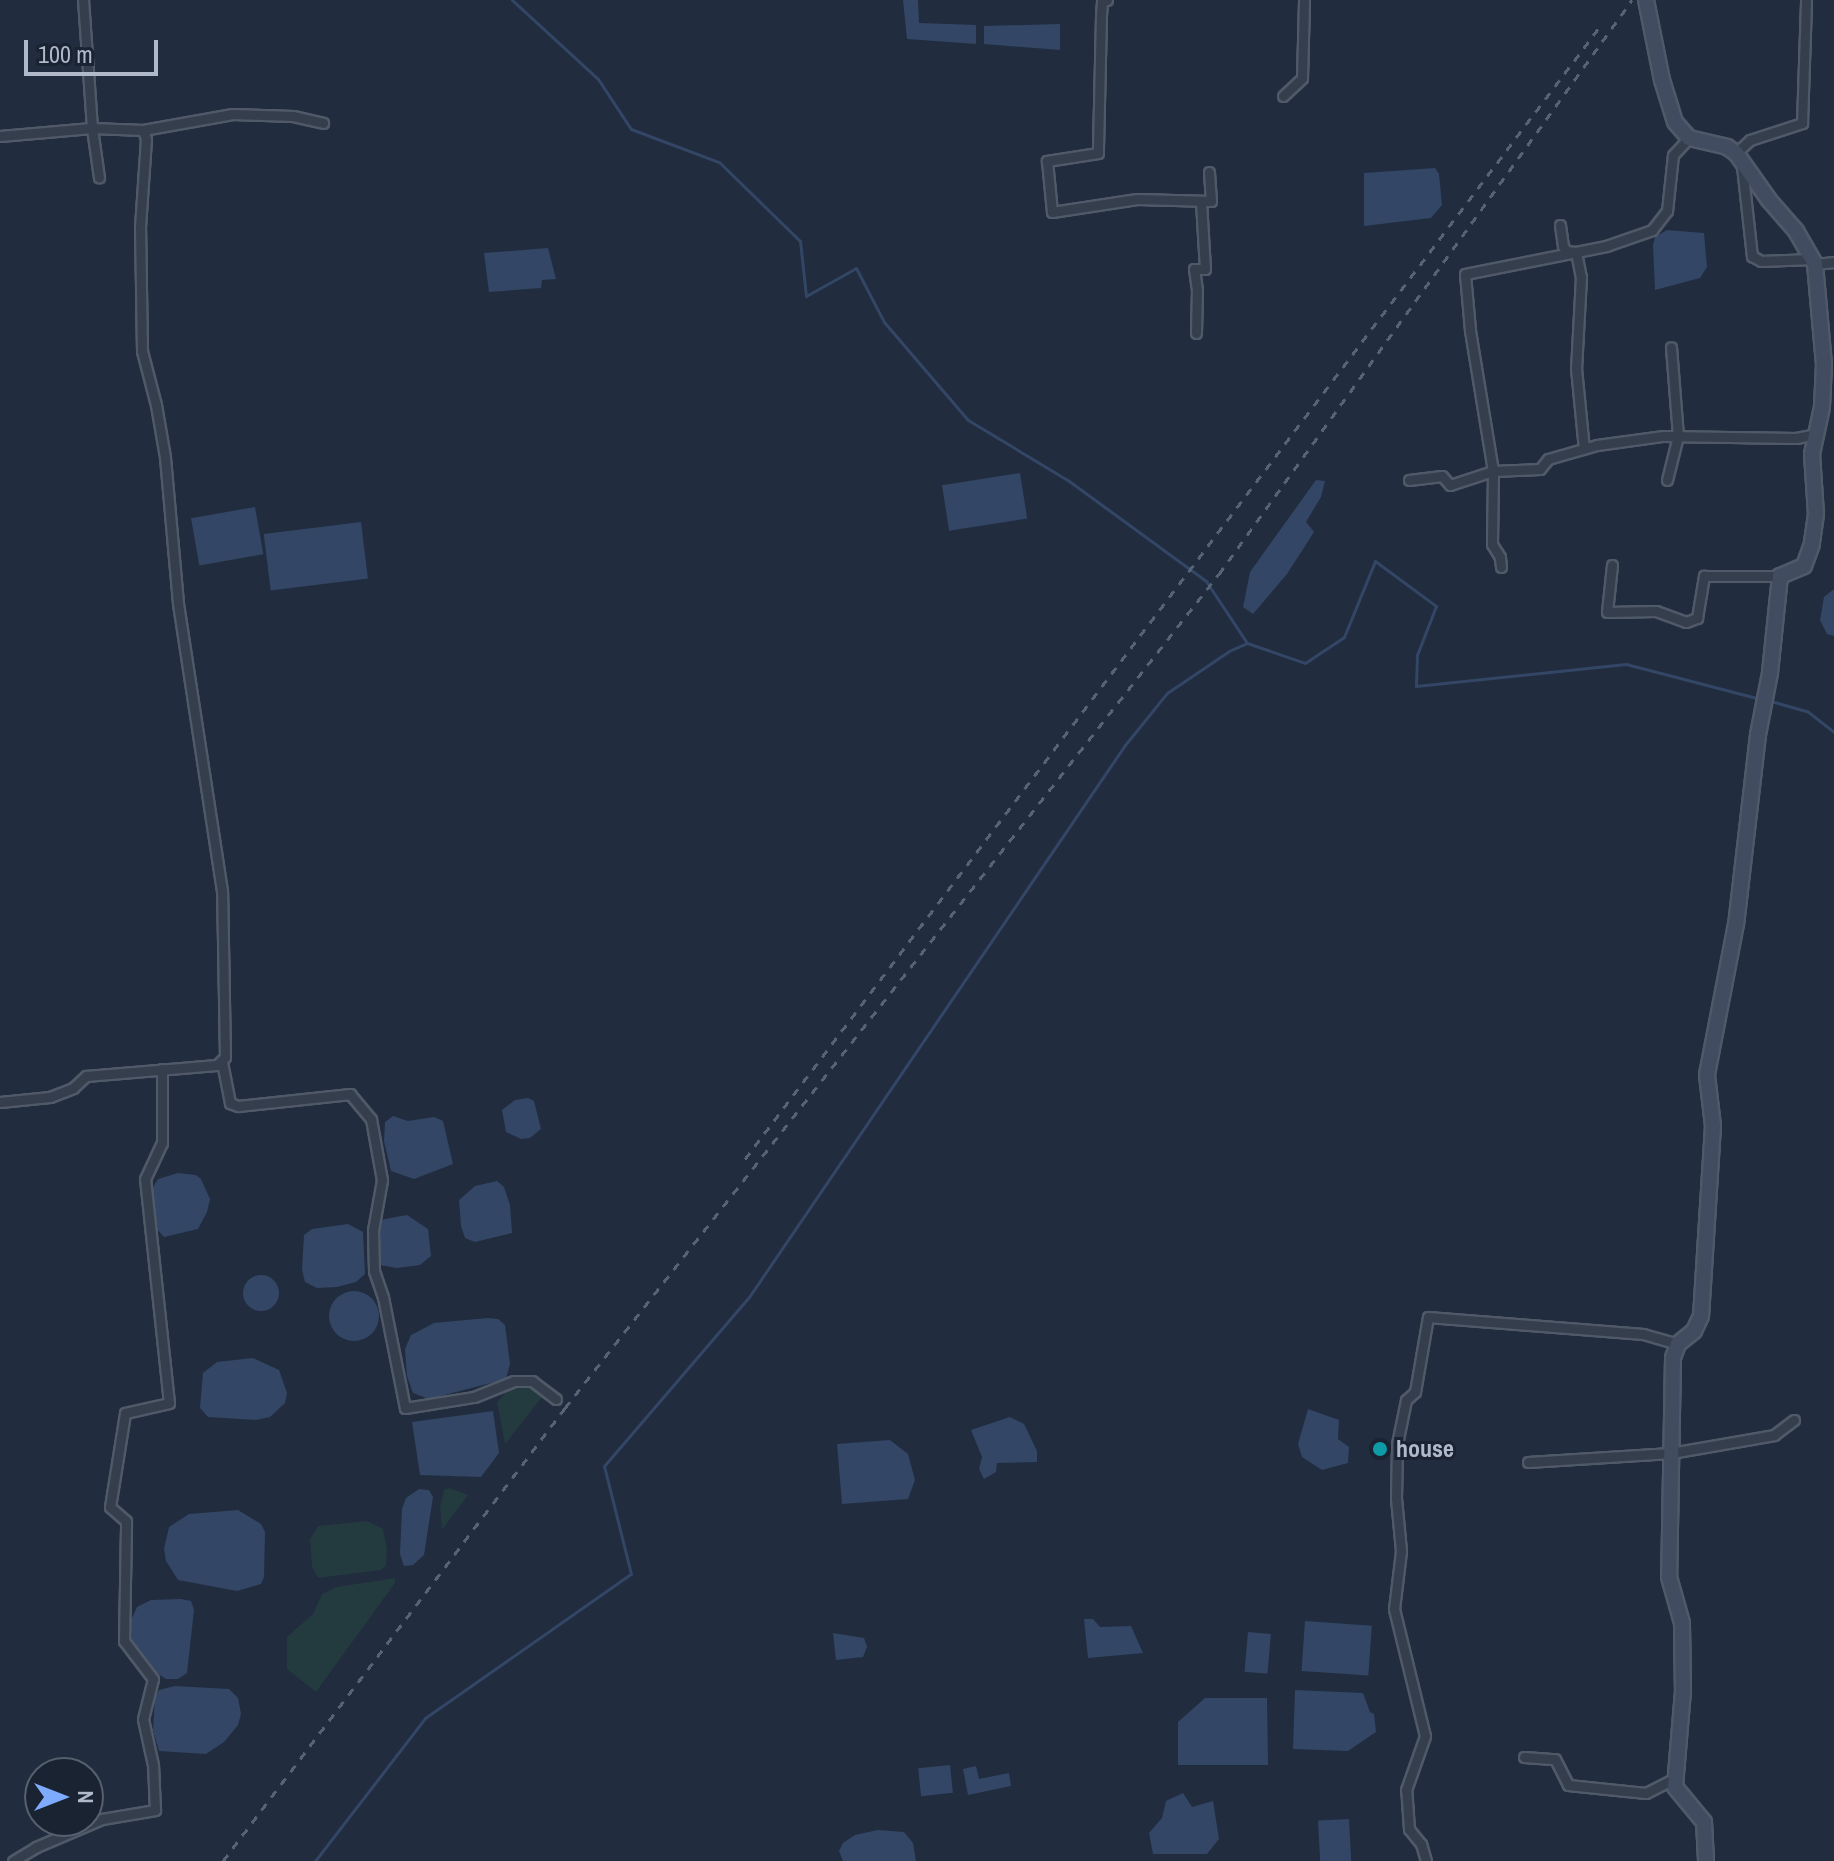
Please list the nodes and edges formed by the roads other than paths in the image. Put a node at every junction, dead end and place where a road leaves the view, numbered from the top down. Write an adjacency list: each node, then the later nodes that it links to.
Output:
1 (83, 0): 8 (street)
2 (1107, 0): 15 (street)
3 (1304, 0): 6 (street)
4 (1646, 0): 11 (main road)
5 (1806, 0): 12 (street)
6 (1283, 96)
7 (323, 123): 9 (street)
8 (92, 128): 9 (street); 10 (street); 14 (street)
9 (143, 130): 31 (street)
10 (0, 136)
11 (1689, 138): 12 (main road); 17 (street)
12 (1739, 156): 18 (main road); 18 (street)
13 (1209, 172): 15 (street)
14 (99, 178)
15 (1201, 201): 20 (street)
16 (1560, 225): 17 (street)
17 (1571, 251): 24 (street); 25 (street)
18 (1813, 261): 19 (street); 22 (main road)
19 (1834, 262)
20 (1196, 333)
21 (1671, 347): 23 (street)
22 (1816, 434): 23 (street); 30 (main road)
23 (1678, 436): 24 (street); 27 (street)
24 (1584, 449): 25 (street)
25 (1493, 471): 26 (street); 29 (street)
26 (1409, 480)
27 (1667, 480)
28 (1612, 565): 30 (street)
29 (1501, 567)
30 (1780, 576): 34 (main road)
31 (222, 1062): 32 (street); 35 (street)
32 (162, 1069): 33 (street); 41 (street)
33 (0, 1102)
34 (1678, 1344): 37 (main road); 42 (street)
35 (556, 1399)
36 (1794, 1420): 37 (street)
37 (1671, 1453): 38 (street); 40 (main road)
38 (1528, 1462)
39 (1524, 1757): 40 (street)
40 (1675, 1778): 43 (main road)
41 (13, 1861)
42 (1426, 1861)
43 (1706, 1861)

